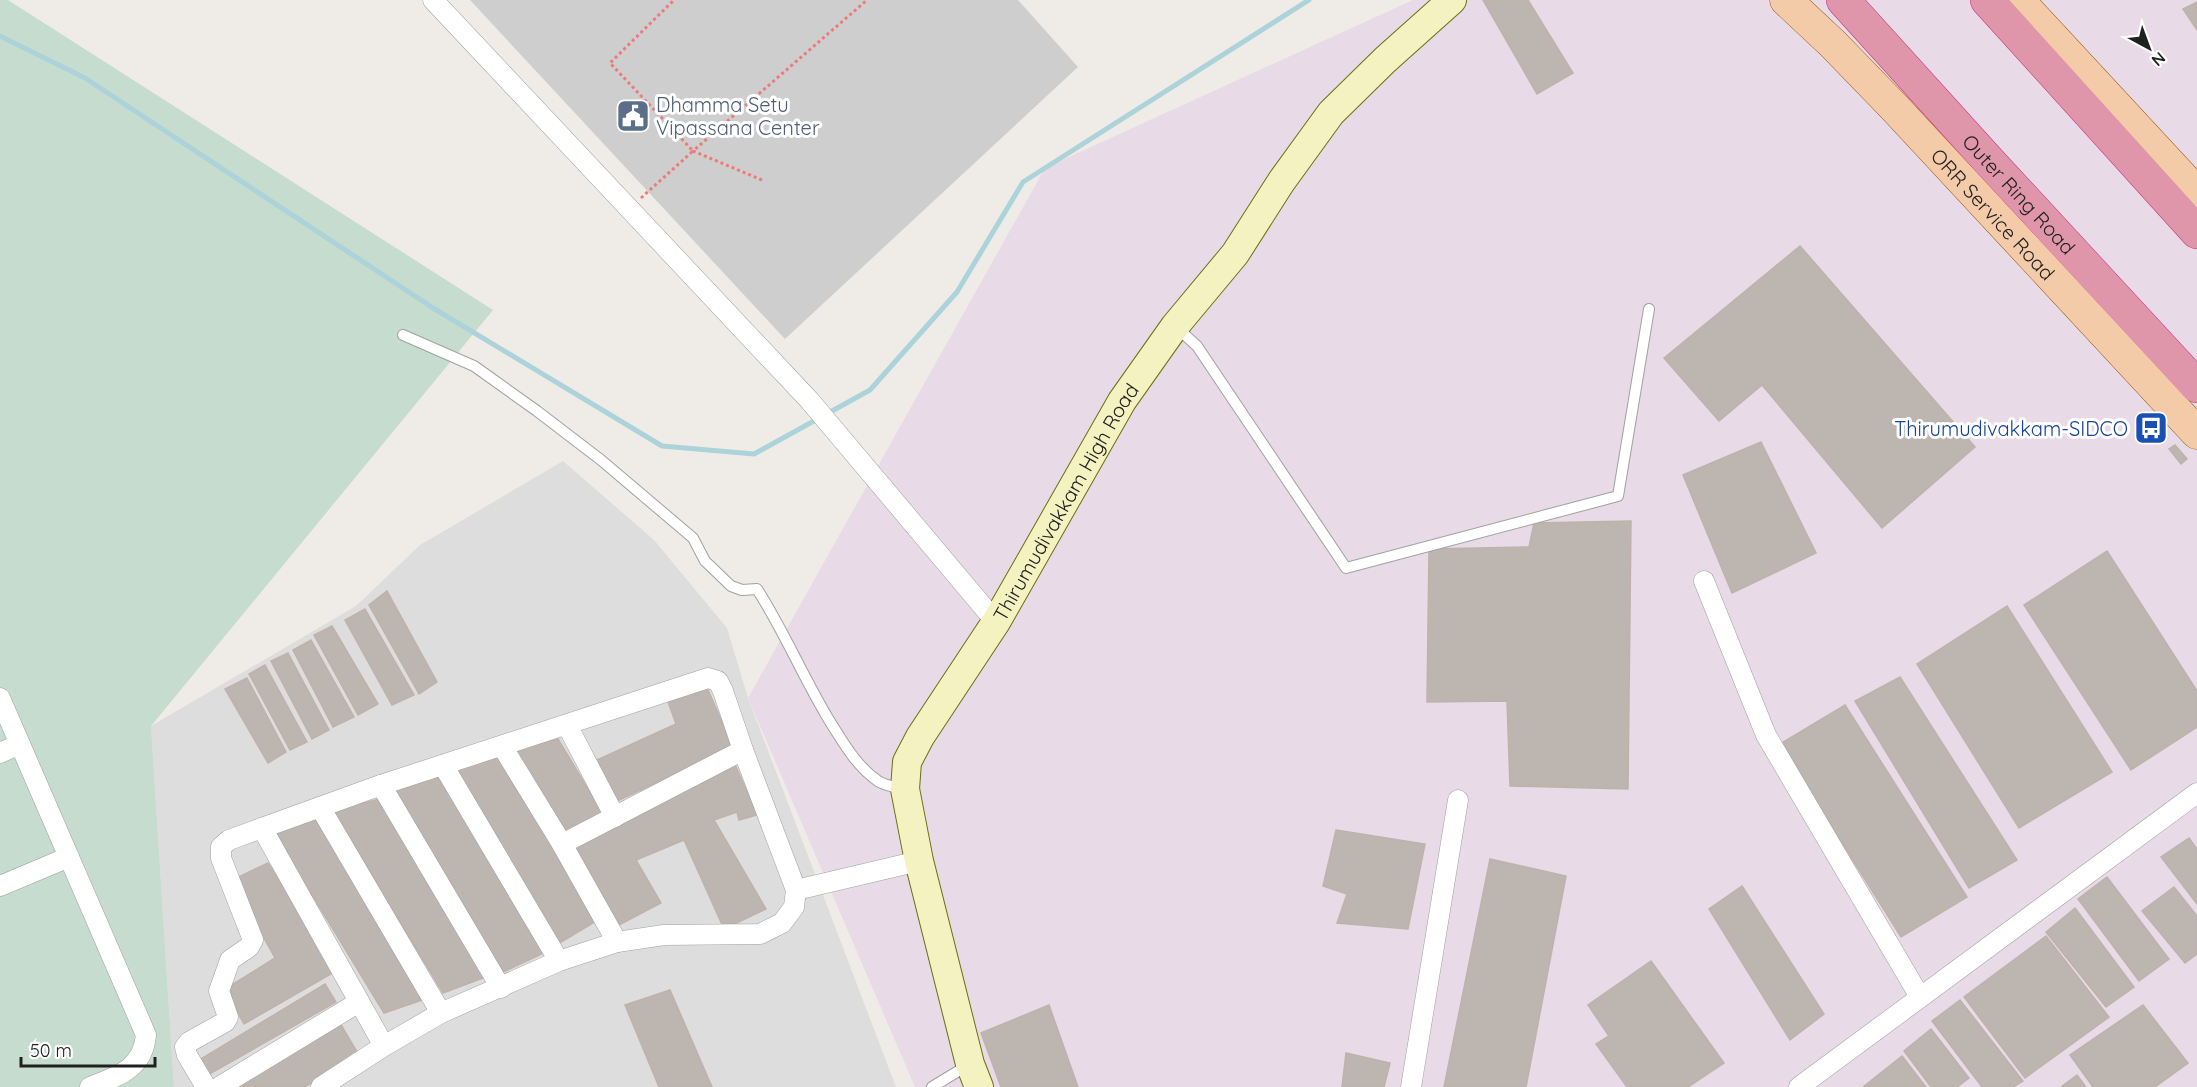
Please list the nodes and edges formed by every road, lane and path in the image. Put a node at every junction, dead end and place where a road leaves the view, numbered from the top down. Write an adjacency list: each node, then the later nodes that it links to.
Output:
1 (433, 0): 12 (street)
2 (674, 0): 9 (path)
3 (867, 0): 9 (path)
4 (1452, 0): 15 (main road, Thirumudivakkam High Road)
5 (1786, 0): 18 (main road, ORR Service Road)
6 (1843, 0): 17 (highway, Outer Ring Road)
7 (1987, 0): 13 (highway)
8 (2018, 0): 11 (main road)
9 (693, 151): 10 (path); 12 (path)
10 (762, 180)
11 (2197, 193)
12 (629, 209): 20 (street)
13 (2197, 232)
14 (1649, 309): 15 (lane)
15 (1175, 326): 20 (main road, Thirumudivakkam High Road)
16 (403, 335): 29 (lane)
17 (2197, 386)
18 (2197, 433)
19 (1704, 581): 43 (street)
20 (996, 622): 29 (main road, Thirumudivakkam High Road)
21 (0, 698): 23 (street)
22 (567, 724): 24 (street); 25 (street); 33 (street)
23 (20, 744): 26 (street); 36 (street)
24 (502, 746): 27 (street); 35 (street)
25 (743, 750): 33 (street); 39 (street)
26 (0, 753)
27 (443, 765): 28 (street); 41 (street)
28 (381, 785): 32 (street); 42 (street)
29 (905, 789): 37 (main road, Thirumudivakkam High Road)
30 (2197, 793): 43 (street)
31 (1458, 800): 53 (street)
32 (320, 807): 34 (street); 45 (street)
33 (615, 817): 35 (street)
34 (262, 828): 44 (street); 49 (street)
35 (562, 844): 40 (street)
36 (69, 857): 38 (street); 48 (street)
37 (919, 861): 39 (street); 47 (main road, Thirumudivakkam High Road)
38 (0, 886)
39 (796, 890): 40 (street)
40 (617, 942): 41 (street)
41 (559, 961): 42 (street)
42 (501, 988): 45 (street)
43 (1920, 997): 54 (street)
44 (359, 1002): 46 (street); 50 (street)
45 (441, 1013): 46 (street)
46 (384, 1046): 51 (street)
47 (974, 1075): 52 (lane)
48 (90, 1087)
49 (206, 1087)
50 (219, 1087)
51 (321, 1087)
52 (932, 1087)
53 (1411, 1087)
54 (1799, 1087)

